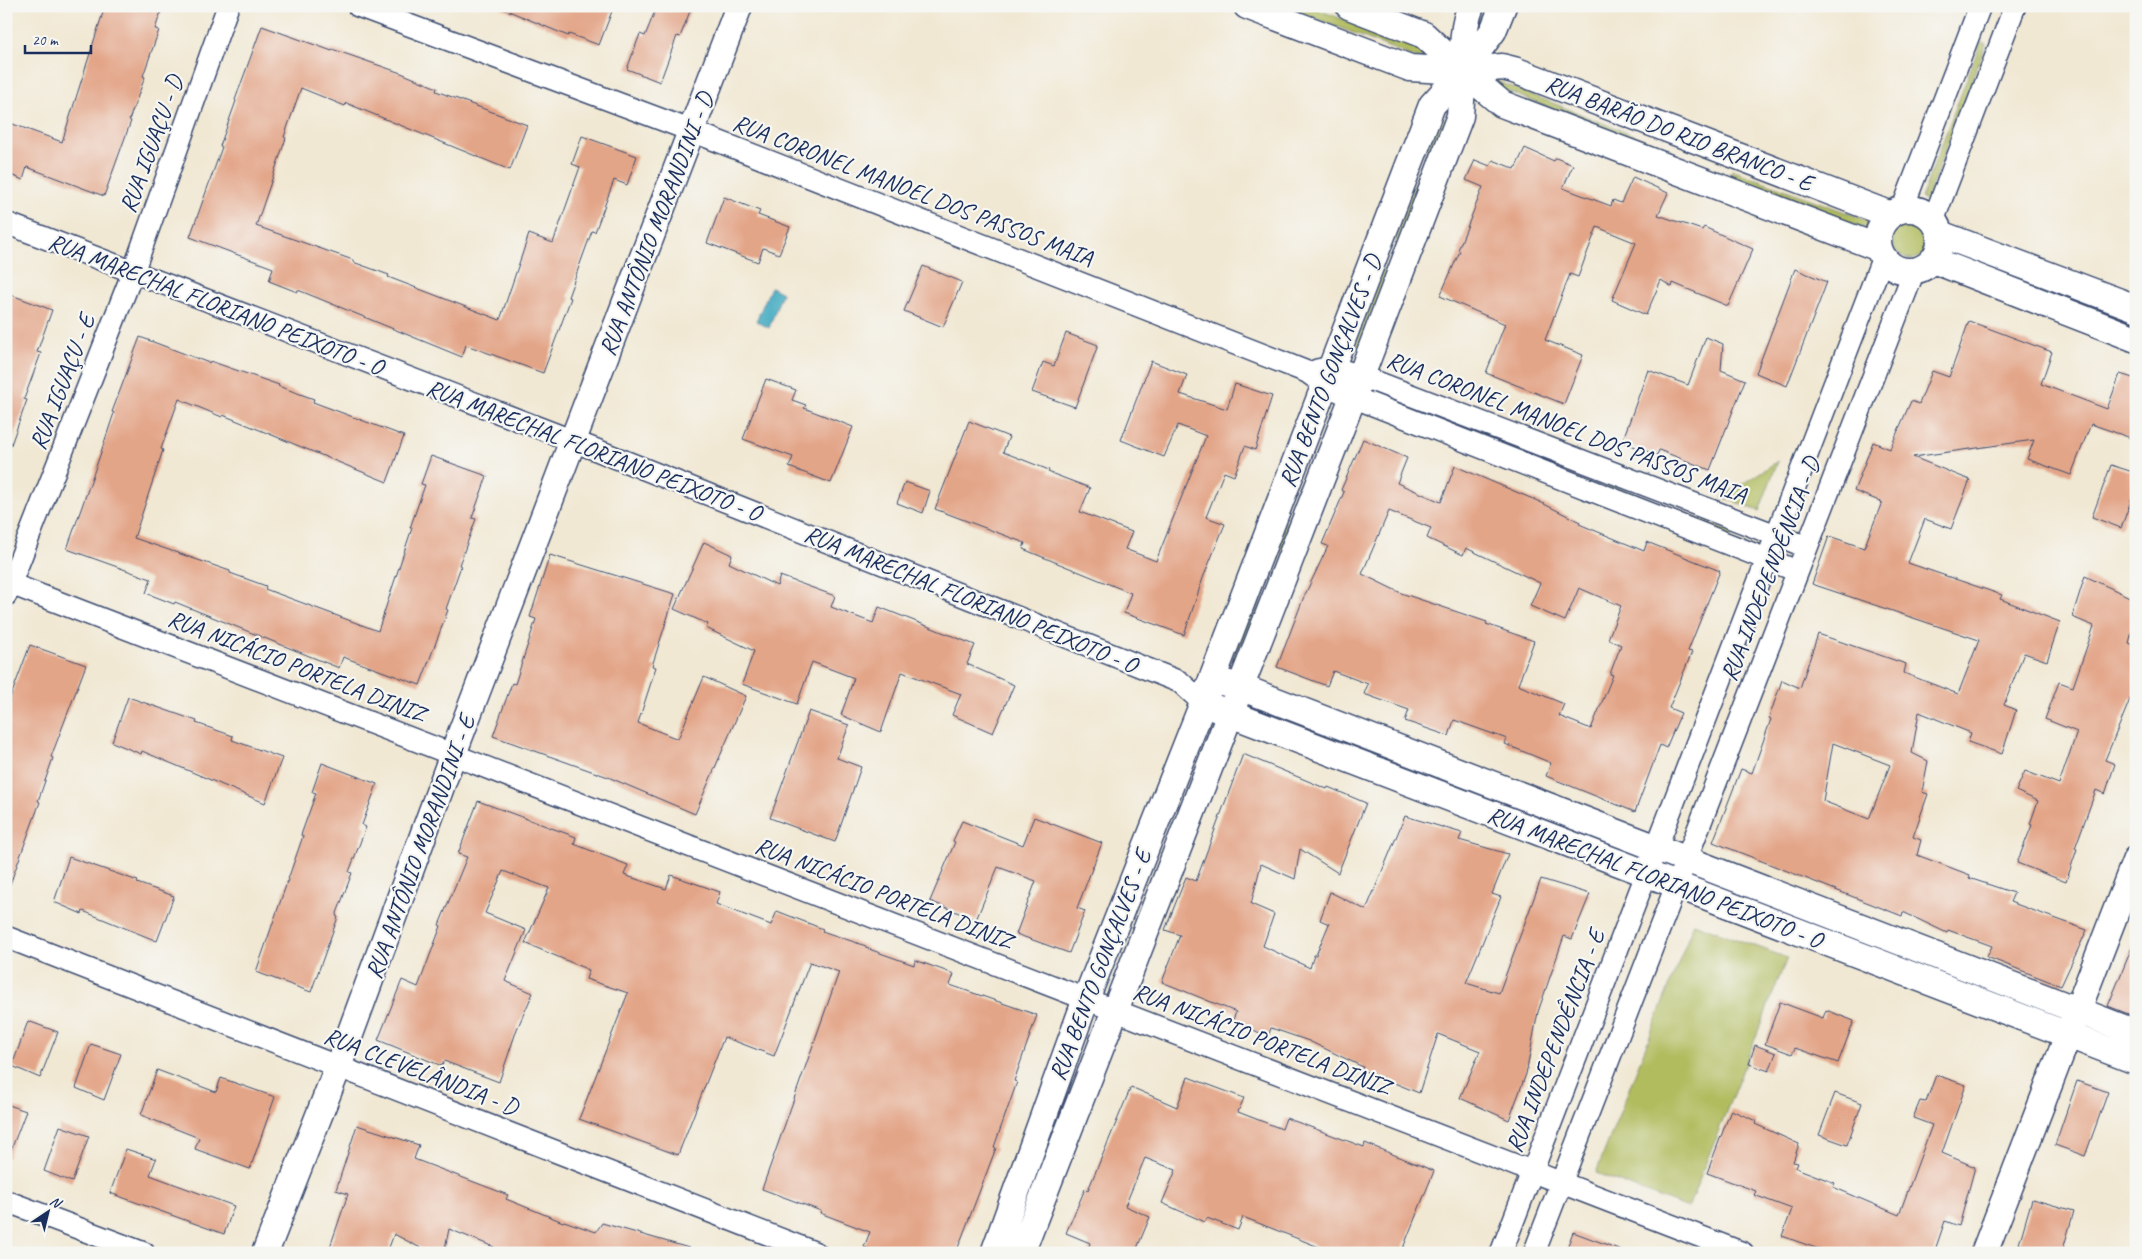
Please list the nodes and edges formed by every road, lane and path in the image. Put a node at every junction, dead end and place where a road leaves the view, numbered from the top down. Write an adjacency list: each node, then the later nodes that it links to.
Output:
1 (228, 6): 21 (street, RUA IGUAÇU - D)
2 (358, 6): 11 (street, RUA CORONEL MANOEL DOS PASSOS MAIA)
3 (739, 6): 11 (street, RUA ANTÔNIO MORANDINI - D)
4 (1247, 6): 10 (street, RUA BARÃO DO RIO BRANCO - E)
5 (1349, 6): 10 (street, RUA BARÃO DO RIO BRANCO - E)
6 (1470, 6): 10 (street, RUA BENTO GONÇALVES - D)
7 (1502, 6): 10 (street, RUA BENTO GONÇALVES - D)
8 (1979, 9): 9 (street); 14 (street)
9 (2012, 14): 16 (street)
10 (1463, 71): 12 (street, RUA BARÃO DO RIO BRANCO - E); 13 (street, RUA BARÃO DO RIO BRANCO - E); 17 (street, RUA BENTO GONÇALVES - D); 19 (street, RUA BENTO GONÇALVES - D)
11 (692, 131): 25 (street, RUA CORONEL MANOEL DOS PASSOS MAIA); 29 (street, RUA ANTÔNIO MORANDINI - D)
12 (1711, 145): 13 (street); 14 (street, RUA BARÃO DO RIO BRANCO - E)
13 (1698, 179): 18 (street, RUA BARÃO DO RIO BRANCO - E)
14 (1897, 213): 16 (street); 18 (street)
15 (6, 223): 21 (street, RUA MARECHAL FLORIANO PEIXOTO - O)
16 (1936, 228): 20 (street); 22 (street)
17 (1378, 246): 19 (street); 25 (street, RUA BENTO GONÇALVES - D)
18 (1881, 252): 20 (street); 26 (street, RUA INDEPENDÊNCIA - D)
19 (1407, 256): 27 (street, RUA BENTO GONÇALVES - D)
20 (1924, 266): 23 (street); 28 (street, RUA INDEPENDÊNCIA - D)
21 (133, 272): 29 (street, RUA MARECHAL FLORIANO PEIXOTO - O); 38 (street, RUA IGUAÇU - E)
22 (2125, 304): 23 (street)
23 (2104, 326): 24 (street)
24 (2136, 339)
25 (1321, 374): 27 (street, RUA CORONEL MANOEL DOS PASSOS MAIA); 32 (street, RUA BENTO GONÇALVES - D)
26 (1838, 378): 28 (street); 34 (street, RUA INDEPENDÊNCIA - D)
27 (1358, 387): 30 (street, RUA CORONEL MANOEL DOS PASSOS MAIA); 31 (street, RUA CORONEL MANOEL DOS PASSOS MAIA); 33 (street, RUA BENTO GONÇALVES - D)
28 (1868, 389): 35 (street, RUA INDEPENDÊNCIA - D)
29 (574, 442): 42 (street, RUA MARECHAL FLORIANO PEIXOTO - O); 44 (street, RUA ANTÔNIO MORANDINI - E)
30 (1575, 458): 31 (street); 34 (street, RUA CORONEL MANOEL DOS PASSOS MAIA)
31 (1567, 481): 36 (street, RUA CORONEL MANOEL DOS PASSOS MAIA)
32 (1282, 493): 33 (street); 42 (street, RUA BENTO GONÇALVES - D)
33 (1311, 505): 41 (street, RUA BENTO GONÇALVES - D)
34 (1778, 535): 35 (street, RUA CORONEL MANOEL DOS PASSOS MAIA); 36 (street, RUA INDEPENDÊNCIA - D)
35 (1807, 547): 37 (street, RUA INDEPENDÊNCIA - D)
36 (1768, 560): 37 (street, RUA CORONEL MANOEL DOS PASSOS MAIA); 39 (street, RUA INDEPENDÊNCIA - D)
37 (1797, 571): 40 (street, RUA INDEPENDÊNCIA - D)
38 (8, 587): 44 (street, RUA NICÁCIO PORTELA DINIZ)
39 (1730, 661): 40 (street); 47 (street, RUA INDEPENDÊNCIA - D)
40 (1759, 671): 49 (street, RUA INDEPENDÊNCIA - D)
41 (1240, 687): 42 (street, RUA MARECHAL FLORIANO PEIXOTO - O); 43 (street, RUA BENTO GONÇALVES - E); 45 (street, RUA MARECHAL FLORIANO PEIXOTO - O)
42 (1207, 691): 43 (street, RUA MARECHAL FLORIANO PEIXOTO - O); 53 (street, RUA BENTO GONÇALVES - E)
43 (1229, 714): 46 (street, RUA MARECHAL FLORIANO PEIXOTO - O); 54 (street, RUA BENTO GONÇALVES - E)
44 (453, 754): 53 (street, RUA NICÁCIO PORTELA DINIZ); 59 (street, RUA ANTÔNIO MORANDINI - E)
45 (1448, 768): 46 (street); 47 (street, RUA MARECHAL FLORIANO PEIXOTO - O)
46 (1438, 794): 50 (street, RUA MARECHAL FLORIANO PEIXOTO - O)
47 (1658, 848): 49 (street, RUA MARECHAL FLORIANO PEIXOTO - O); 50 (street, RUA INDEPENDÊNCIA - E)
48 (2136, 859): 55 (street)
49 (1686, 860): 51 (street, RUA INDEPENDÊNCIA - D); 55 (street, RUA MARECHAL FLORIANO PEIXOTO - O)
50 (1648, 874): 51 (street, RUA MARECHAL FLORIANO PEIXOTO - O); 60 (street, RUA INDEPENDÊNCIA - E)
51 (1677, 886): 57 (street, RUA MARECHAL FLORIANO PEIXOTO - O); 61 (street)
52 (6, 937): 59 (street, RUA CLEVELÂNDIA - D)
53 (1086, 999): 54 (street, RUA NICÁCIO PORTELA DINIZ); 66 (street, RUA BENTO GONÇALVES - E)
54 (1115, 1010): 60 (street, RUA NICÁCIO PORTELA DINIZ); 67 (street, RUA BENTO GONÇALVES - E)
55 (2077, 1010): 56 (street, RUA MARECHAL FLORIANO PEIXOTO - O); 57 (street)
56 (2136, 1033)
57 (2068, 1035): 58 (street, RUA MARECHAL FLORIANO PEIXOTO - O); 71 (street)
58 (2136, 1061)
59 (338, 1067): 64 (street, RUA ANTÔNIO MORANDINI - E); 65 (street, RUA CLEVELÂNDIA - D)
60 (1533, 1172): 61 (street, RUA NICÁCIO PORTELA DINIZ); 68 (street, RUA INDEPENDÊNCIA - E)
61 (1562, 1182): 69 (street); 70 (street, RUA NICÁCIO PORTELA DINIZ)
62 (6, 1201): 63 (street)
63 (144, 1253)
64 (265, 1253)
65 (816, 1253)
66 (994, 1253)
67 (1021, 1253)
68 (1502, 1253)
69 (1534, 1253)
70 (1743, 1253)
71 (1984, 1253)

